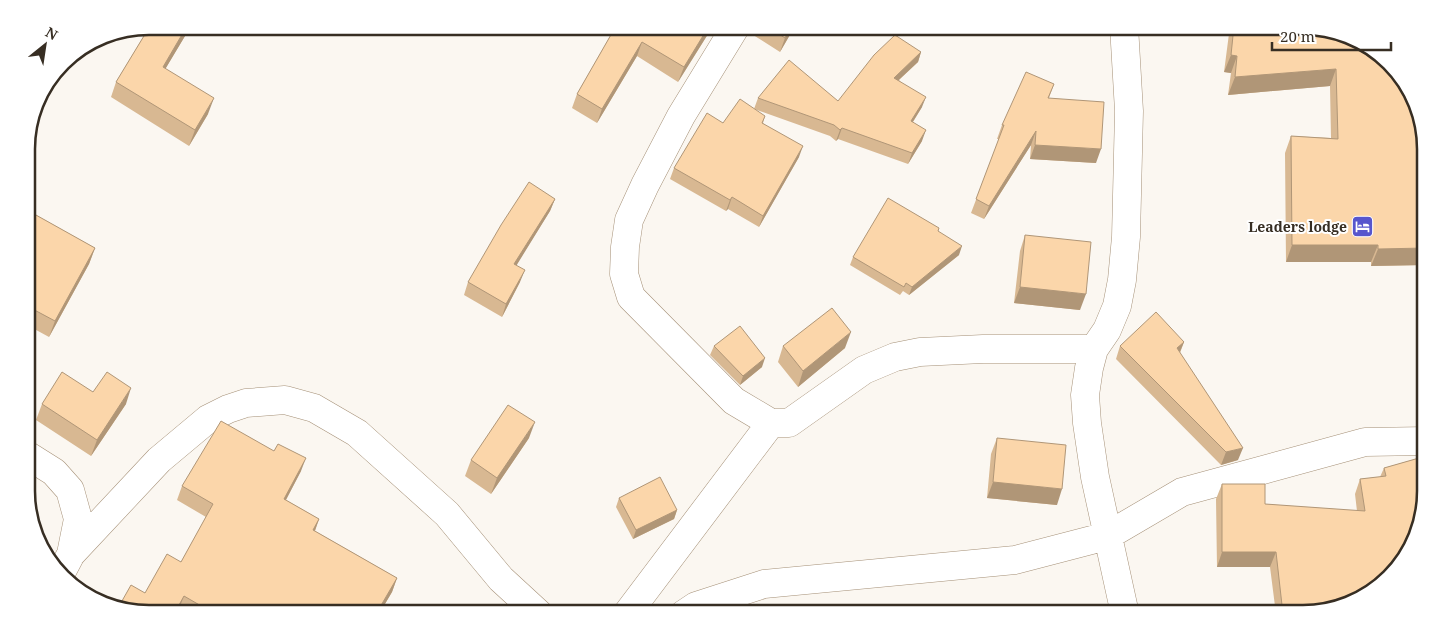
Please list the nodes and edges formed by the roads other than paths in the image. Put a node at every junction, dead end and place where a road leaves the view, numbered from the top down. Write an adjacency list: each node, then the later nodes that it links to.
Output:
1 (731, 35): 4 (street)
2 (1125, 35): 3 (street)
3 (1094, 349): 4 (street); 7 (street)
4 (771, 423): 10 (street)
5 (1417, 441): 7 (street)
6 (35, 460): 8 (street)
7 (1107, 536): 11 (street); 12 (street)
8 (66, 564): 9 (street)
9 (529, 605)
10 (634, 605)
11 (699, 605)
12 (1123, 605)

